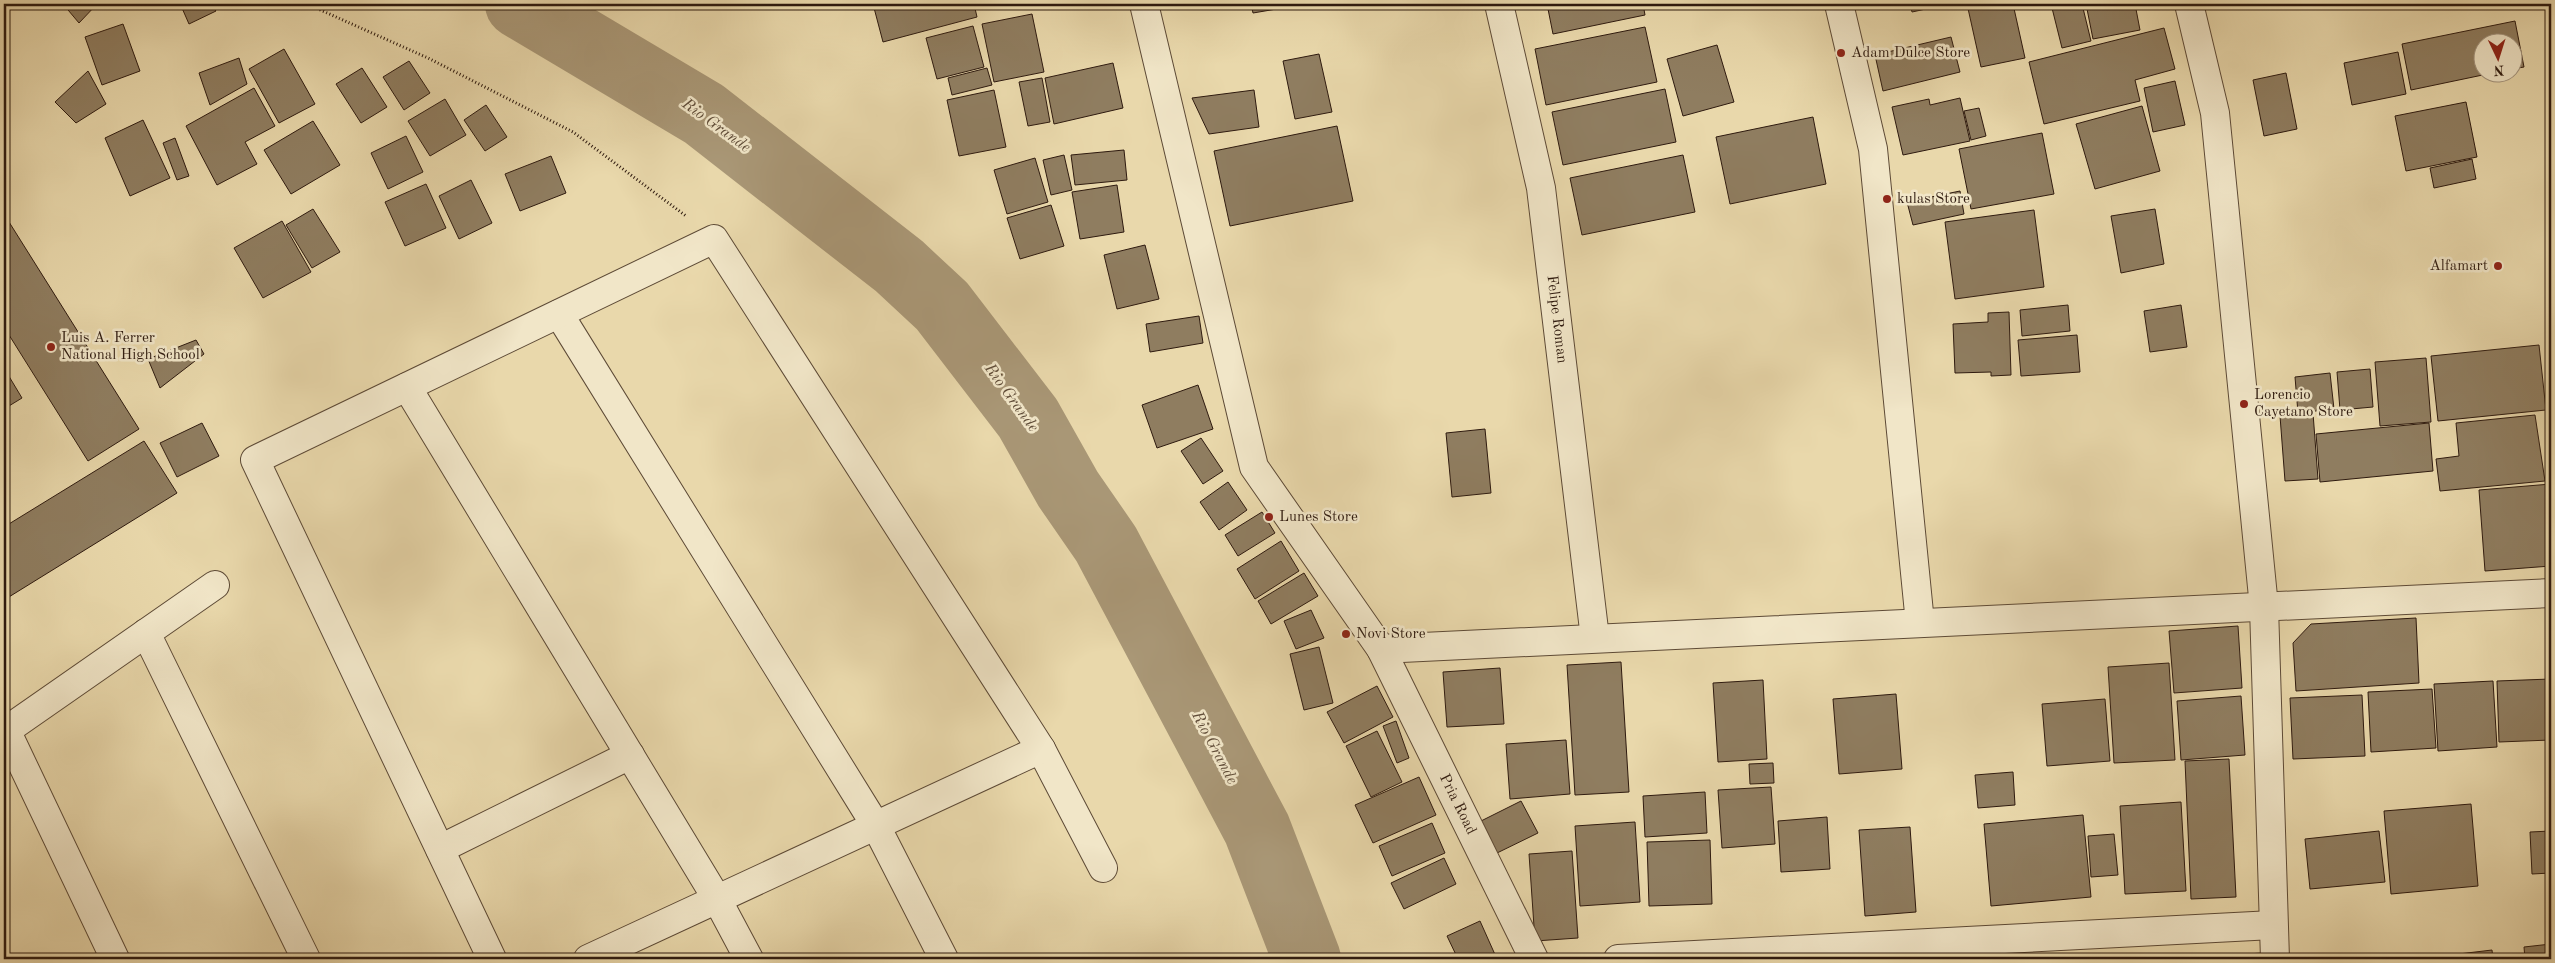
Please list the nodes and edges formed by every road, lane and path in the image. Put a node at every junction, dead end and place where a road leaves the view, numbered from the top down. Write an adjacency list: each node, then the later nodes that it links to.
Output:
1 (307, 4): 6 (path)
2 (1144, 4): 15 (street, Pria Road)
3 (1499, 4): 14 (street, Felipe Roman)
4 (1839, 4): 12 (street)
5 (2189, 4): 11 (street)
6 (714, 238): 7 (street); 17 (street)
7 (559, 314): 8 (street); 19 (street)
8 (407, 387): 18 (street); 20 (street)
9 (215, 585): 13 (street)
10 (2551, 593): 11 (street)
11 (2264, 607): 12 (street); 23 (street)
12 (1920, 623): 14 (street)
13 (146, 633): 16 (street); 25 (street)
14 (1595, 638): 15 (street)
15 (1381, 649): 30 (street, Pria Road)
16 (5, 731): 24 (street)
17 (1041, 749): 19 (street); 21 (street)
18 (630, 755): 20 (street); 22 (street)
19 (876, 826): 22 (street); 29 (street)
20 (440, 849): 26 (street)
21 (1103, 868)
22 (717, 899): 27 (street); 28 (street)
23 (2273, 924): 31 (street); 32 (street)
24 (115, 959)
25 (306, 959)
26 (492, 959)
27 (588, 959)
28 (750, 959)
29 (944, 959)
30 (1534, 959)
31 (1618, 959)
32 (2275, 959)

